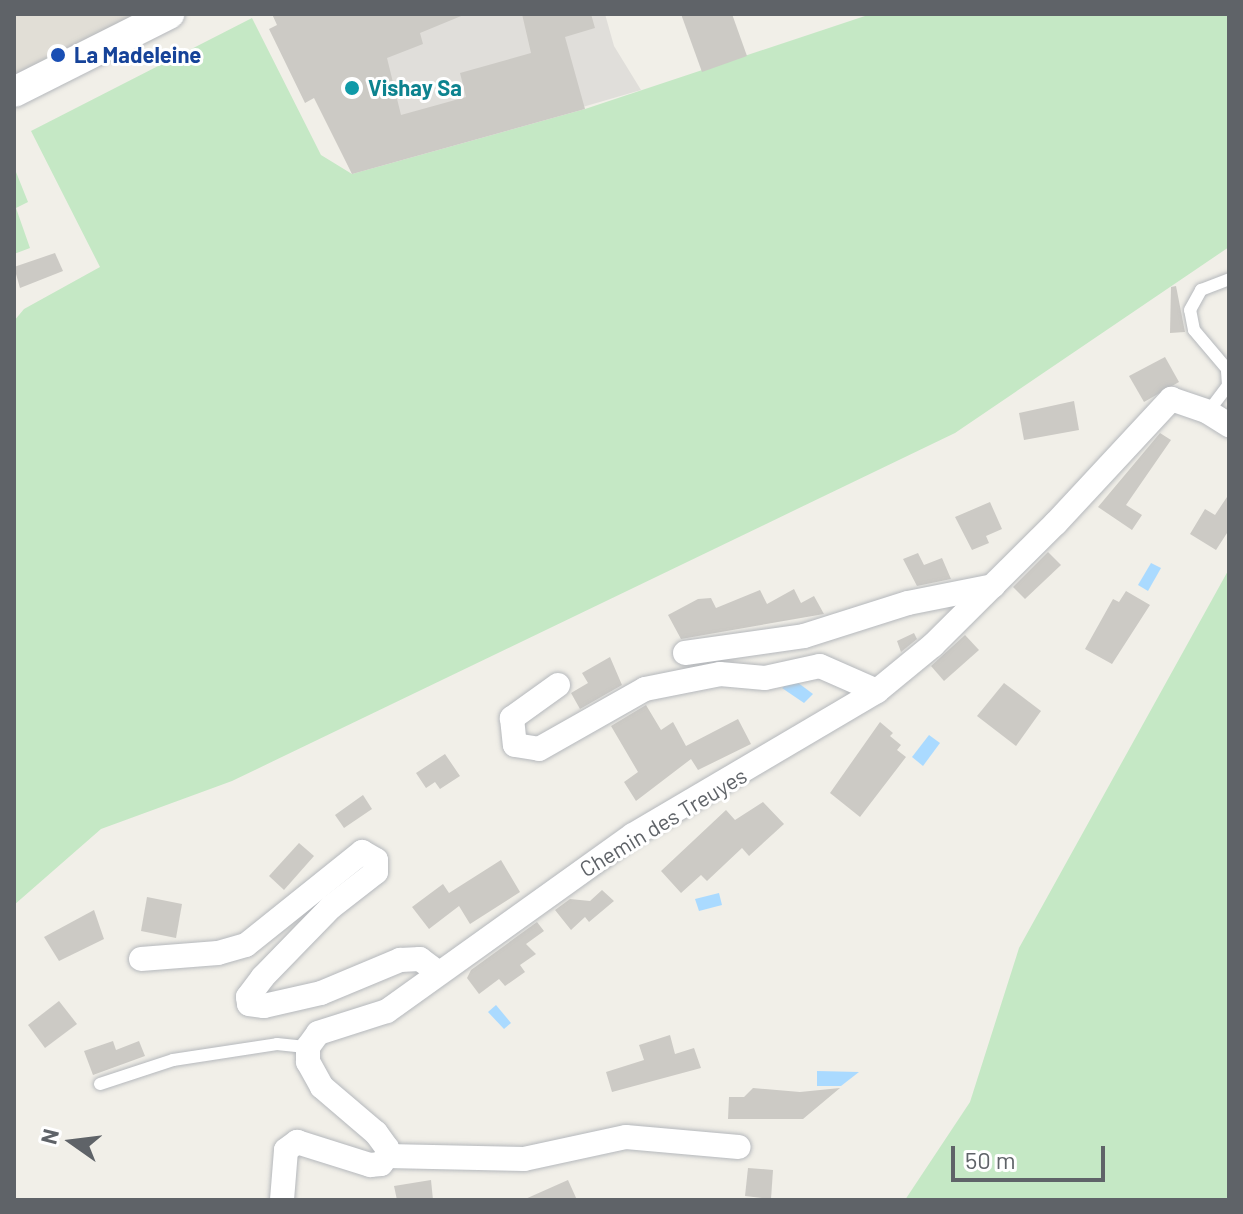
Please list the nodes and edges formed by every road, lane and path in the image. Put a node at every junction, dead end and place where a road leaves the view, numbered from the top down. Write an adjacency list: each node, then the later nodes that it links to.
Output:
1 (169, 14): 2 (street)
2 (14, 92)
3 (1229, 279): 4 (lane)
4 (1208, 412): 5 (street, Chemin des Treuyes); 6 (street, Chemin des Treuyes)
5 (1229, 425)
6 (993, 586): 7 (street); 9 (street, Chemin des Treuyes)
7 (685, 653)
8 (558, 685): 9 (street)
9 (877, 691): 11 (street, Chemin des Treuyes)
10 (141, 959): 11 (street)
11 (437, 972): 12 (street, Chemin des Treuyes)
12 (308, 1047): 13 (lane); 15 (street)
13 (100, 1084)
14 (739, 1147): 15 (street)
15 (387, 1156): 16 (street)
16 (282, 1200)

